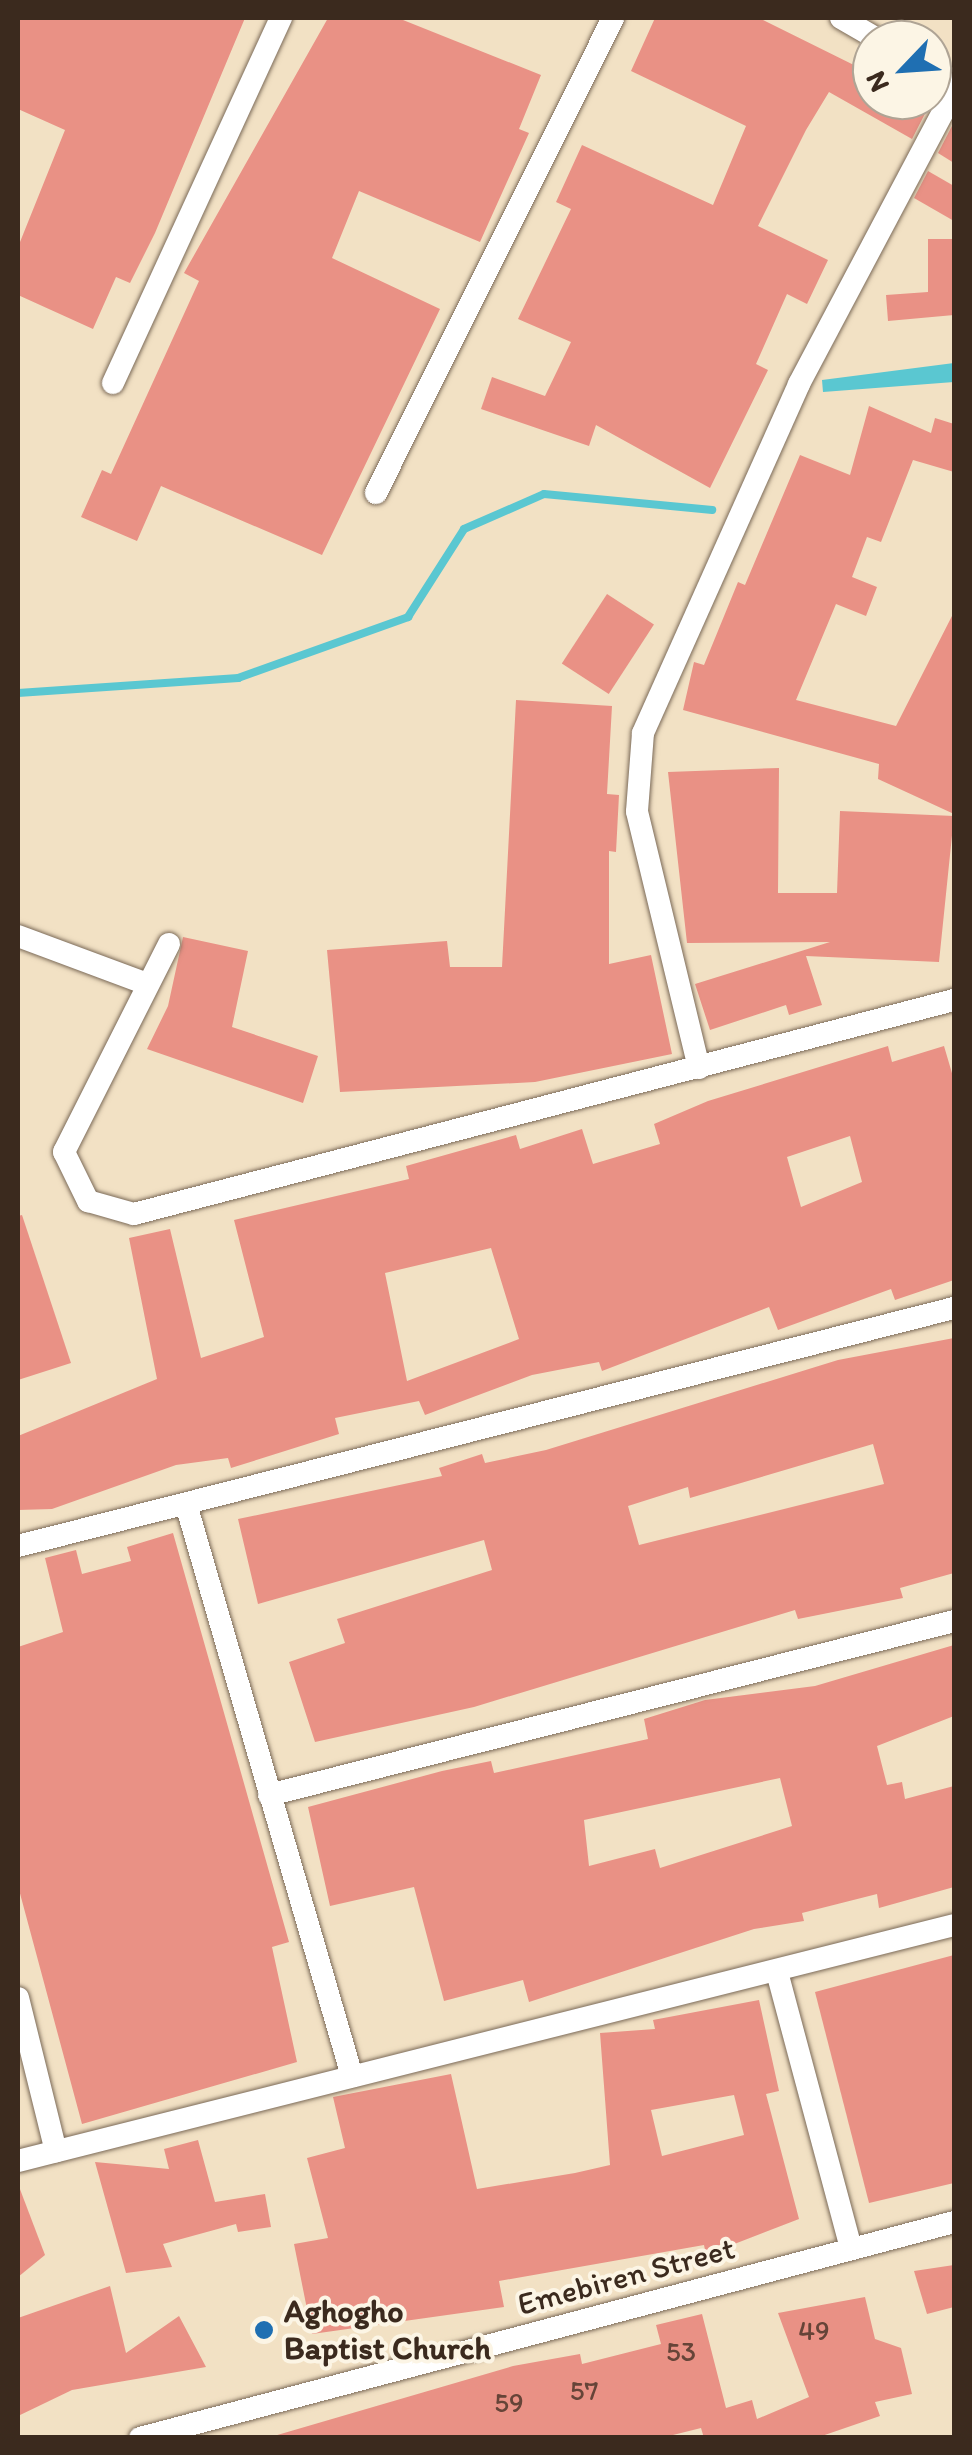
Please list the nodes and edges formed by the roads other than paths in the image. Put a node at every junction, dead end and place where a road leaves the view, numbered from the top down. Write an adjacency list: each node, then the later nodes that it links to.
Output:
1 (281, 18): 4 (street)
2 (612, 18): 5 (street)
3 (954, 90): 10 (street)
4 (113, 383)
5 (376, 492)
6 (18, 936): 8 (street)
7 (169, 944): 8 (street)
8 (147, 984): 10 (street)
9 (954, 1000): 10 (street)
10 (699, 1068)
11 (954, 1308): 12 (street)
12 (186, 1504): 13 (street); 15 (street)
13 (18, 1546)
14 (954, 1621): 15 (street)
15 (269, 1795): 19 (street)
16 (954, 1925): 17 (street)
17 (777, 1972): 19 (street); 23 (street)
18 (18, 1998): 20 (street)
19 (352, 2076): 20 (street)
20 (56, 2152): 21 (street)
21 (18, 2161)
22 (954, 2222): 23 (street, Emebiren Street)
23 (851, 2248): 24 (street, Emebiren Street)
24 (140, 2438)

